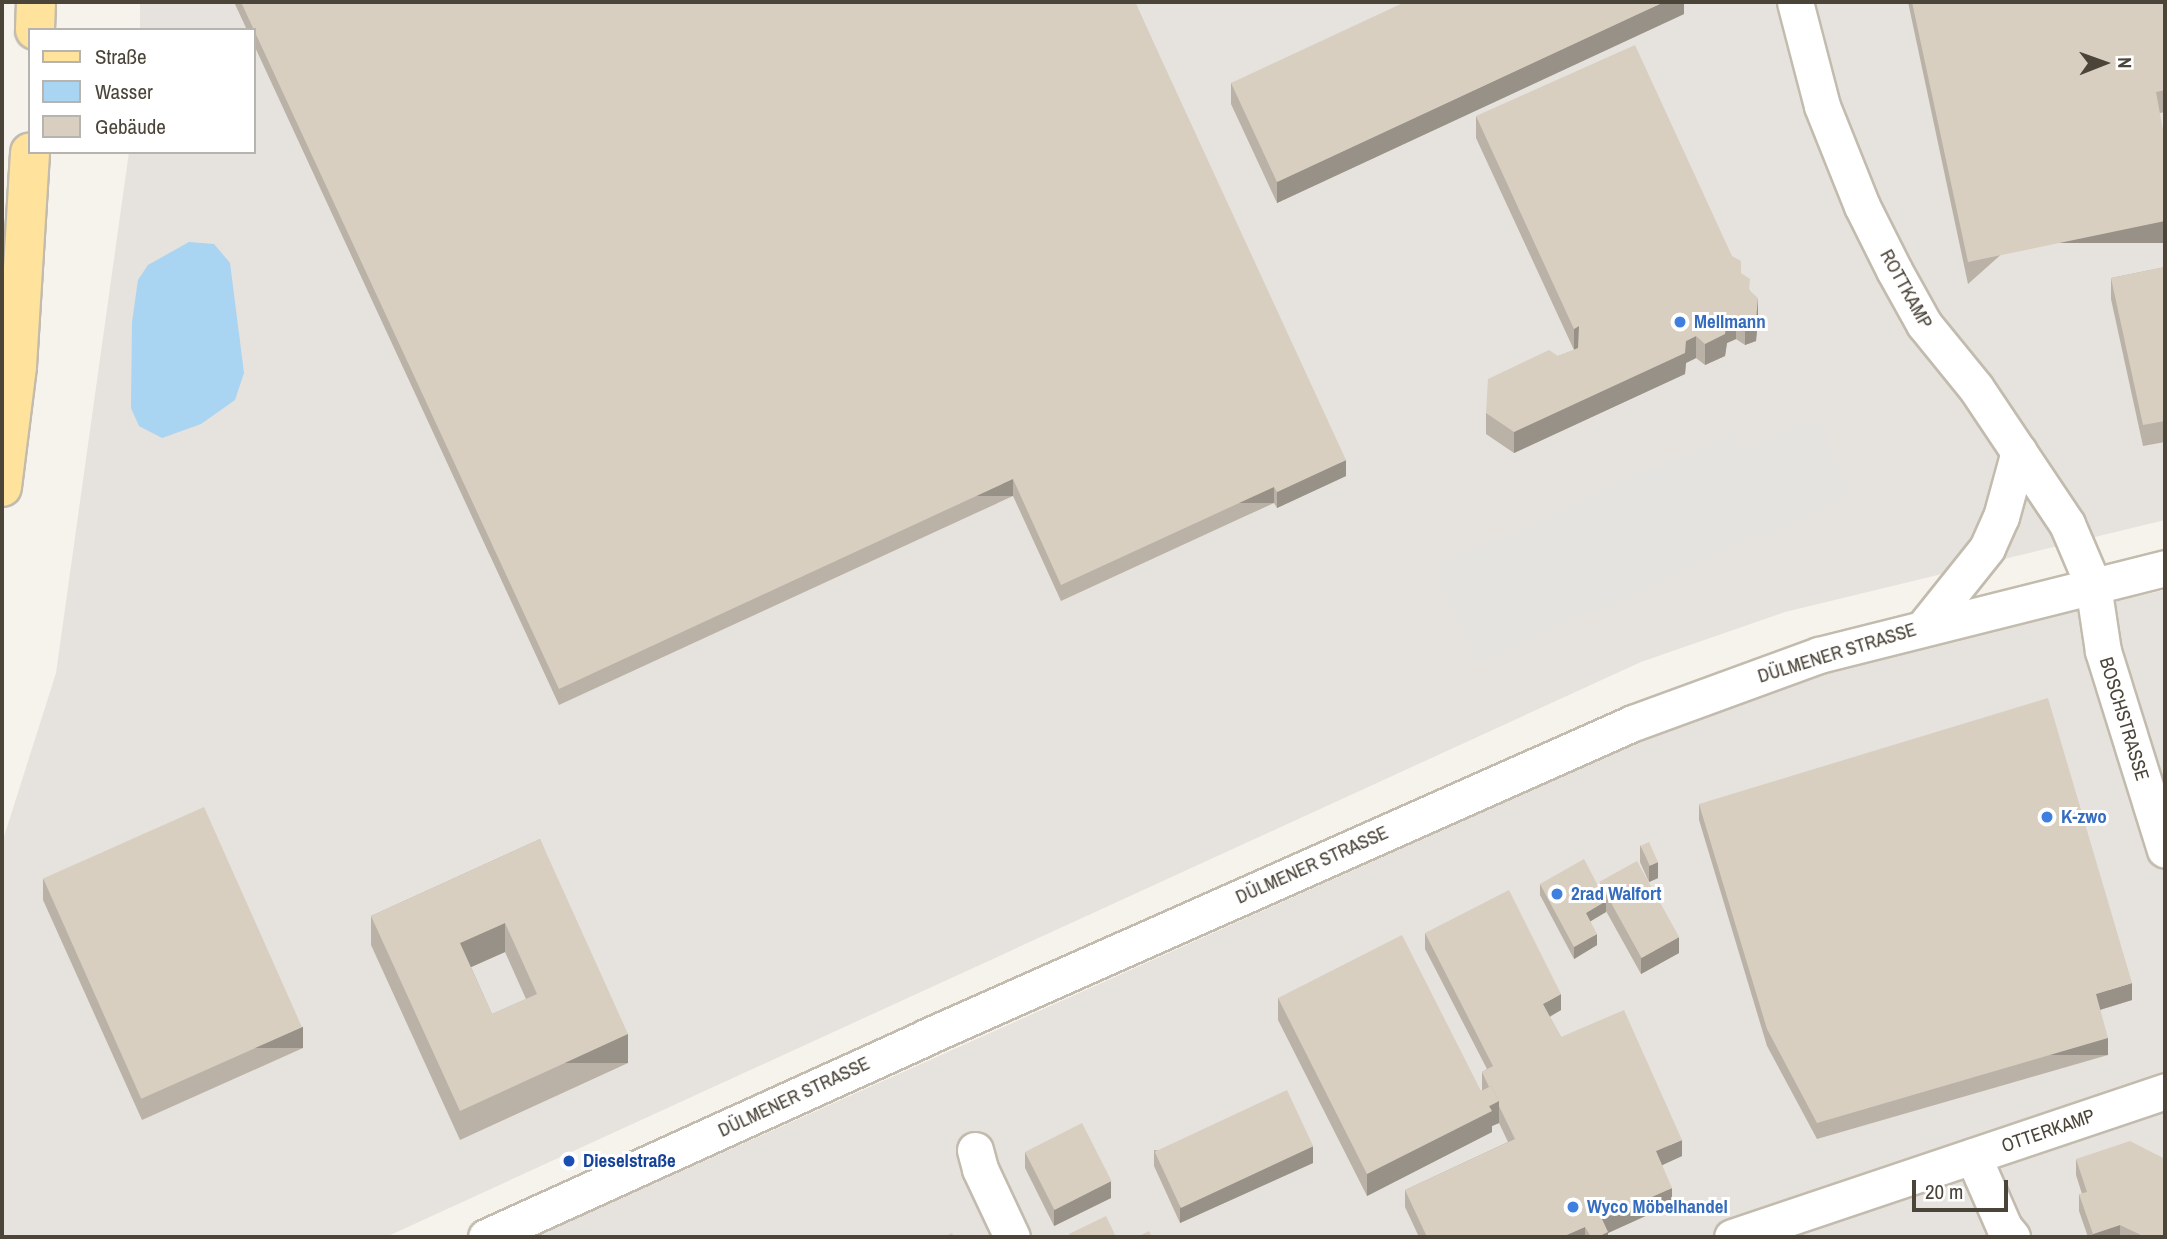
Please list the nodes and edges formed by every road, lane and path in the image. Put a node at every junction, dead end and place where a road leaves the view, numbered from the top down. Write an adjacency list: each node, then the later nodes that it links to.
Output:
1 (36, 2): 3 (main road)
2 (1795, 2): 5 (street, ROTTKAMP)
3 (35, 28)
4 (30, 154): 6 (main road)
5 (2019, 451): 8 (street, ROTTKAMP); 9 (street)
6 (2, 487)
7 (2165, 568): 8 (street, DÜLMENER STRASSE)
8 (2093, 585): 9 (street, DÜLMENER STRASSE); 10 (street, BOSCHSTRASSE)
9 (1923, 627): 14 (street, DÜLMENER STRASSE)
10 (2165, 850)
11 (2165, 1091): 13 (street, OTTERKAMP)
12 (975, 1150): 15 (street)
13 (1973, 1156): 16 (street, OTTERKAMP); 17 (street)
14 (486, 1237)
15 (1012, 1237)
16 (1732, 1237)
17 (2012, 1237)

